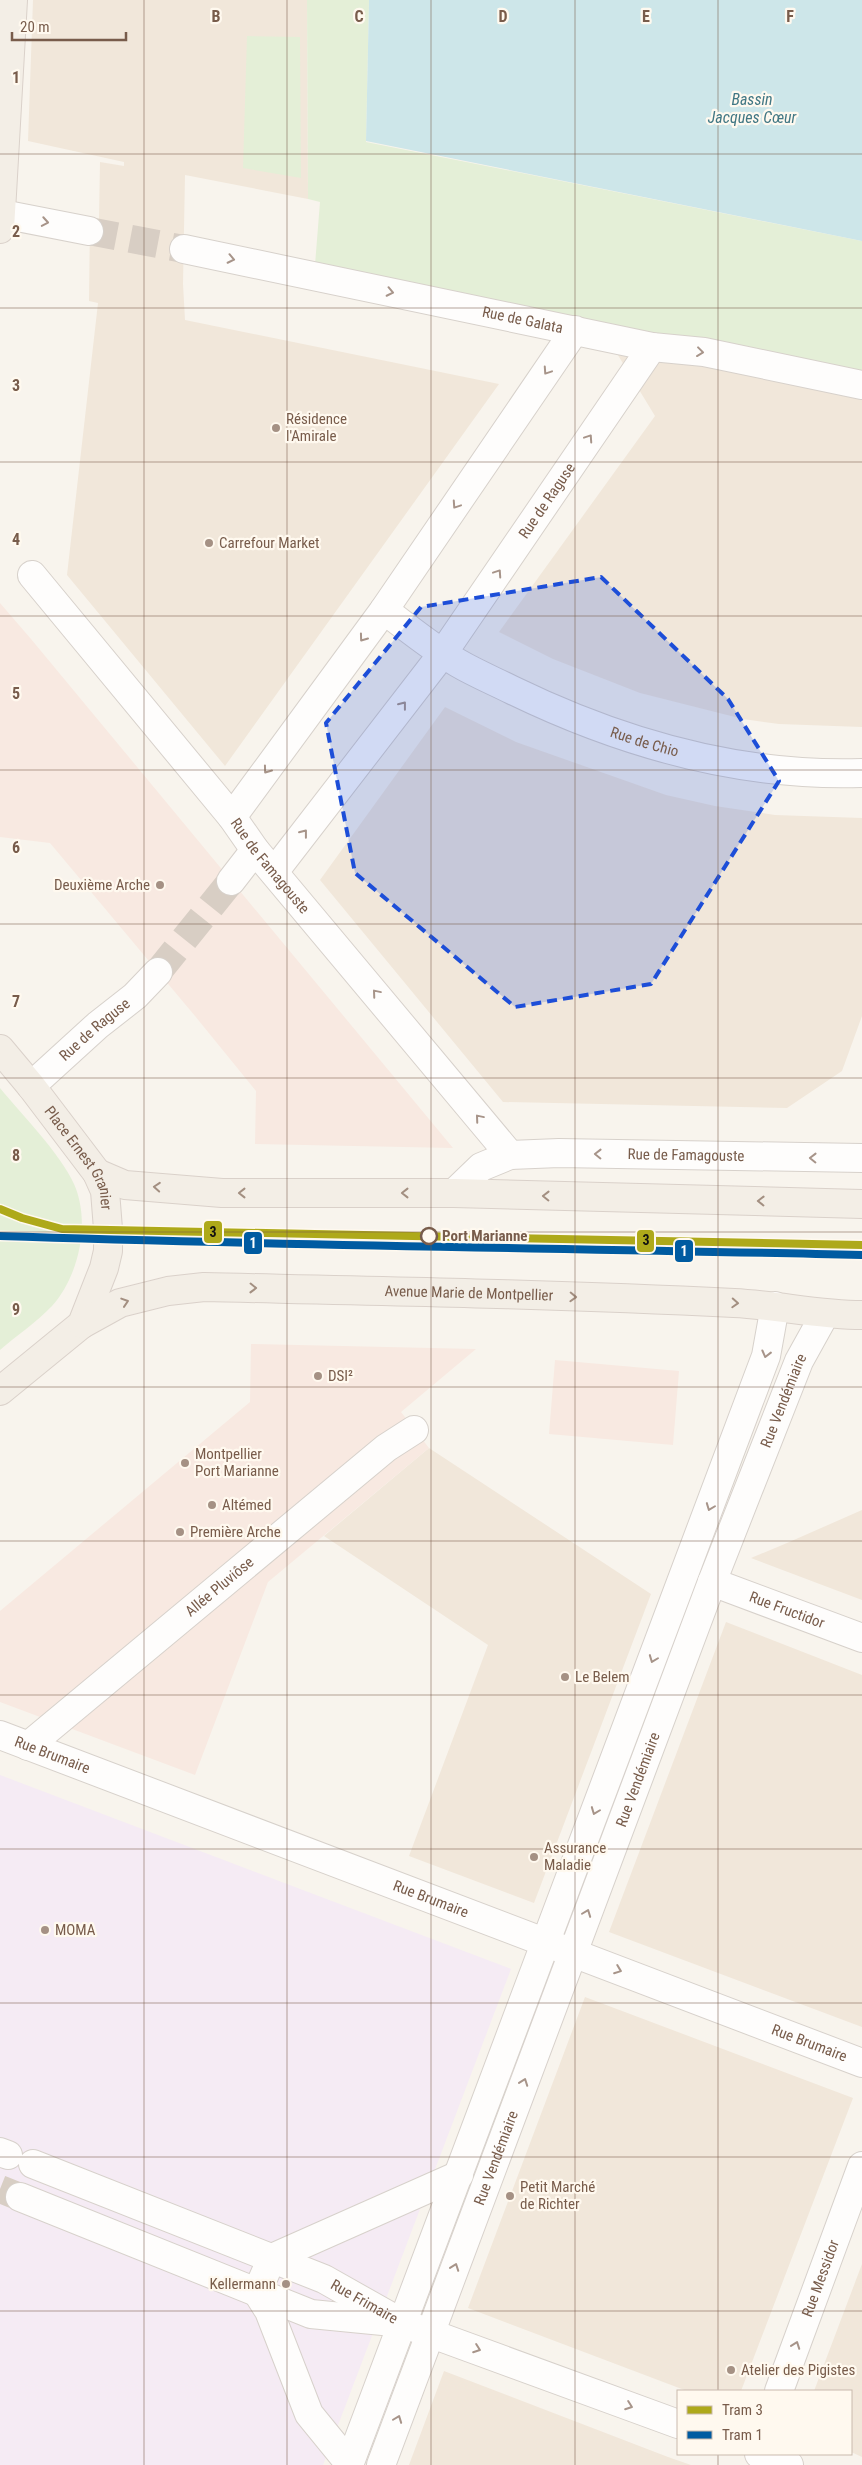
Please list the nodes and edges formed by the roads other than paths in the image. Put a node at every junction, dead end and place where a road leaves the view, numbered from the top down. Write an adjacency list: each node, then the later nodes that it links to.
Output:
1 (13, 0): 2 (main road)
2 (1, 221): 3 (street, one-way to 3)
3 (89, 231)
4 (184, 249): 5 (street, Rue de Galata, one-way to 5)
5 (575, 330): 6 (street, Rue de Galata); 9 (street, one-way to 9)
6 (652, 347): 7 (street, Rue de Galata, one-way to 7); 10 (street, Rue de Raguse, one-way to 6)
7 (862, 385)
8 (32, 575): 12 (street, Rue de Famagouste)
9 (384, 610): 10 (street); 12 (street, one-way to 12)
10 (443, 653): 11 (street, Rue de Chio); 14 (street, Rue de Raguse, one-way to 10)
11 (862, 773)
12 (232, 817): 13 (street, Rue de Famagouste)
13 (255, 850): 14 (street, Rue de Famagouste); 15 (street)
14 (274, 872): 20 (street, Rue de Famagouste, one-way to 14)
15 (231, 881)
16 (158, 972): 18 (street, Rue de Raguse)
17 (0, 1050): 18 (main road, Place Ernest Granier)
18 (31, 1086): 21 (main road, Place Ernest Granier)
19 (860, 1152): 20 (street, Rue de Famagouste, one-way to 20)
20 (510, 1155): 22 (street, Rue de Famagouste)
21 (97, 1173): 22 (main road, one-way to 21); 27 (main road, Place Ernest Granier)
22 (454, 1194): 23 (main road, one-way to 22)
23 (862, 1204)
24 (775, 1306): 25 (main road, Avenue Marie de Montpellier); 27 (main road, Avenue Marie de Montpellier, one-way to 24); 34 (street, Rue Vendémiaire, one-way to 34)
25 (825, 1314): 26 (main road, Avenue Marie de Montpellier); 30 (street, Rue Vendémiaire)
26 (862, 1316)
27 (82, 1324): 28 (main road, Place Ernest Granier)
28 (0, 1392)
29 (414, 1430): 33 (street, Allée Pluviôse)
30 (712, 1582): 31 (street, Rue Fructidor); 35 (street, Rue Vendémiaire, one-way to 30)
31 (862, 1638)
32 (0, 1735): 33 (street, Rue Brumaire)
33 (28, 1746): 34 (street, Rue Brumaire)
34 (545, 1944): 35 (street, Rue Brumaire); 39 (street, Rue Vendémiaire)
35 (572, 1953): 36 (street, Rue Brumaire, one-way to 36); 44 (street, Rue Vendémiaire, one-way to 35)
36 (862, 2063)
37 (13, 2157): 41 (street, Rue Frimaire)
38 (862, 2166): 45 (street, Rue Messidor, one-way to 38)
39 (459, 2175): 41 (street); 43 (street, Rue Vendémiaire)
40 (20, 2197): 42 (street, Rue Frimaire)
41 (272, 2258): 42 (street); 43 (street, Rue Frimaire)
42 (257, 2292): 43 (street, Rue Frimaire); 48 (street)
43 (402, 2322): 44 (street); 48 (street, Rue Vendémiaire)
44 (431, 2333): 46 (street, one-way to 46); 49 (street, Rue Vendémiaire, one-way to 44)
45 (779, 2390)
46 (677, 2424)
47 (762, 2455): 50 (street)
48 (349, 2464)
49 (381, 2465)
50 (789, 2465)

